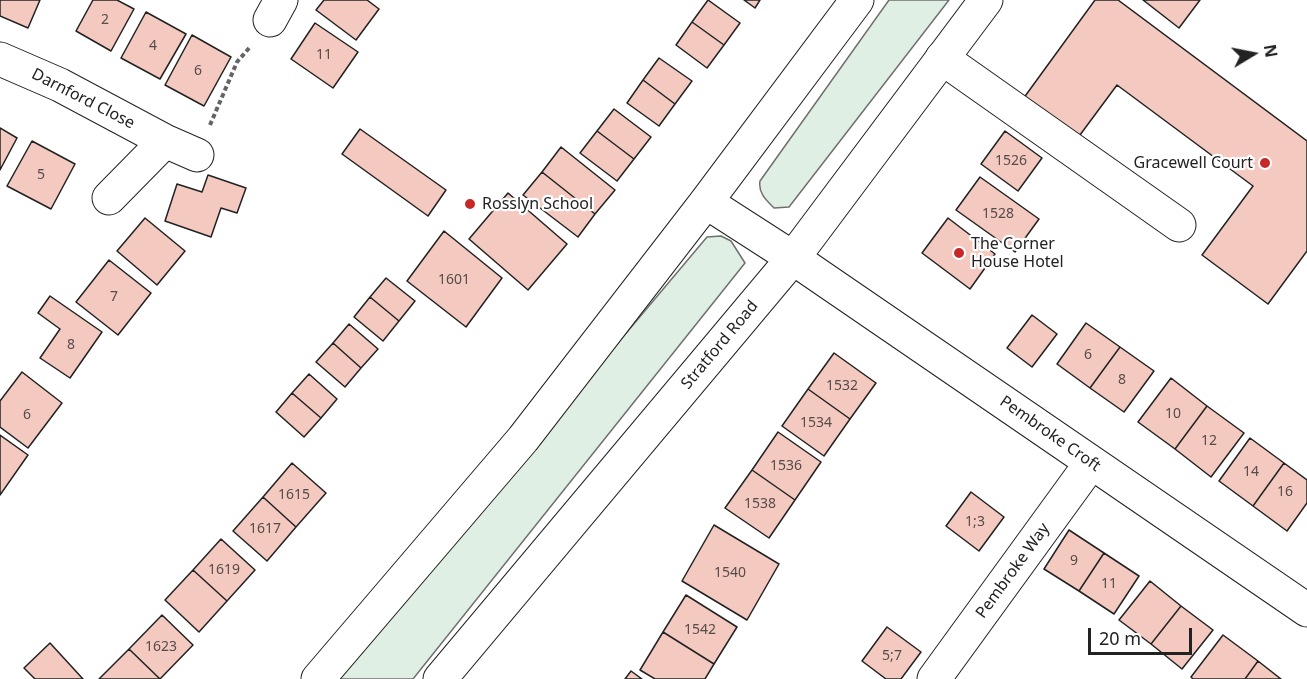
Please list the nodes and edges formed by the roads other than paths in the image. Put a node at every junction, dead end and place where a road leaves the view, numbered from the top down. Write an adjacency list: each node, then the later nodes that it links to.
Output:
1 (857, 0): 8 (main road)
2 (986, 0): 3 (main road, Stratford Road)
3 (942, 58): 9 (main road); 10 (main road, Stratford Road)
4 (0, 59): 5 (main road, Darnford Close)
5 (165, 141): 6 (main road, Darnford Close); 7 (main road)
6 (197, 155)
7 (110, 198)
8 (706, 202): 10 (main road, Pembroke Croft); 13 (main road)
9 (1179, 225)
10 (793, 258): 11 (main road, Pembroke Croft); 14 (main road, Stratford Road)
11 (1091, 463): 12 (main road, Pembroke Croft); 15 (main road, Pembroke Way)
12 (1307, 610)
13 (318, 679)
14 (440, 679)
15 (934, 679)

